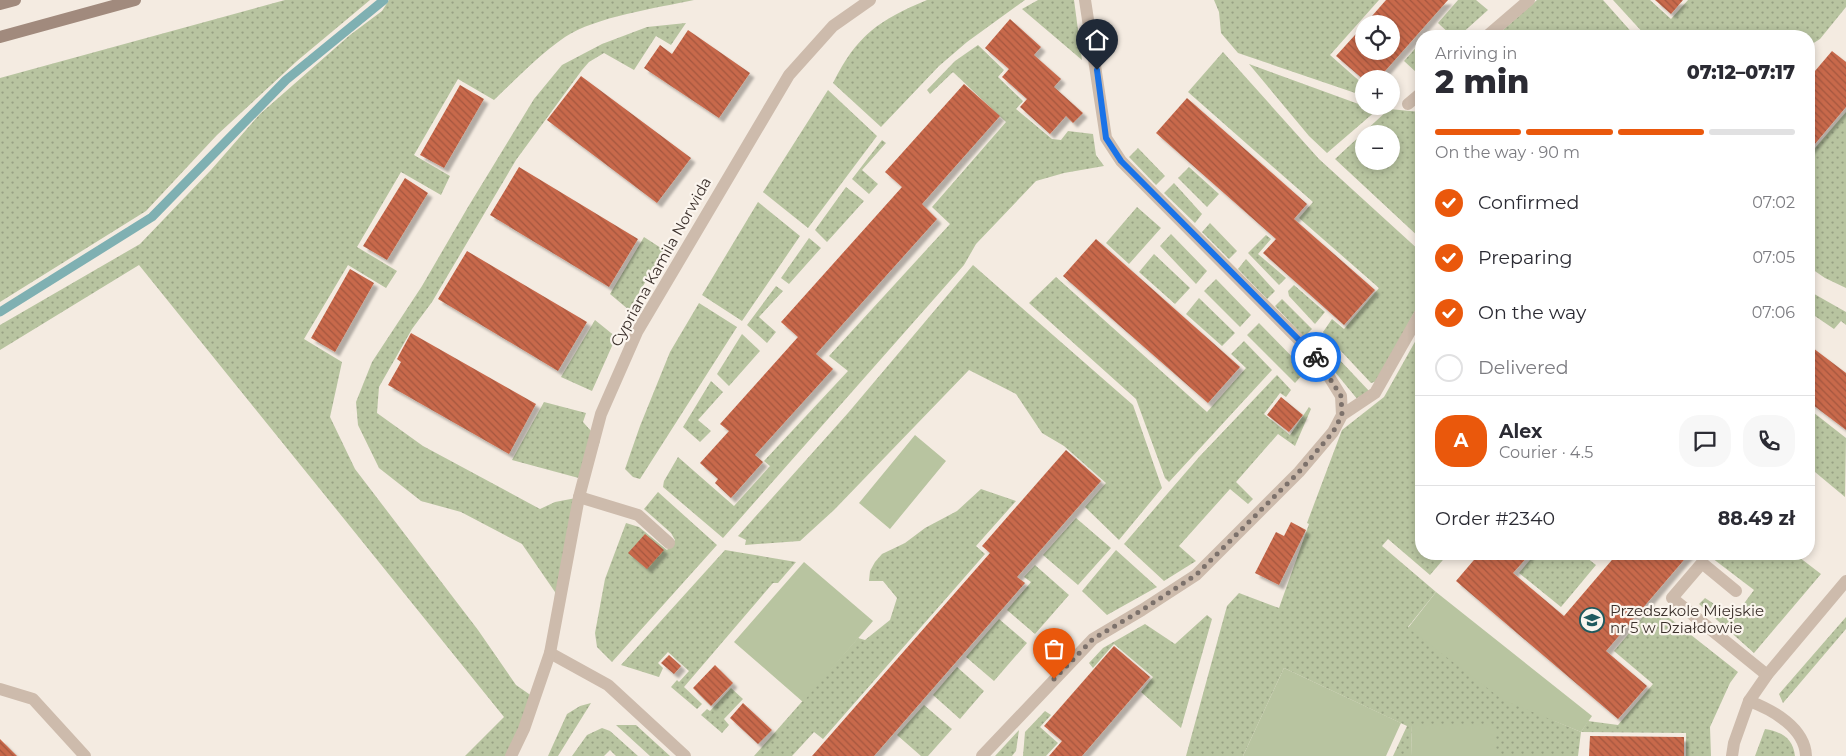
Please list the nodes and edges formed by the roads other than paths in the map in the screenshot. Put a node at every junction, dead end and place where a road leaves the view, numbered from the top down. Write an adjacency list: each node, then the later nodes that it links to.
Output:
1 (15, 0): 6 (main road)
2 (135, 0): 8 (main road)
3 (870, 0): 13 (street, Cypriana Kamila Norwida)
4 (1086, 0): 12 (street)
5 (1529, 0): 7 (street)
6 (0, 4)
7 (1494, 30)
8 (0, 37)
9 (1415, 98): 10 (street)
10 (1408, 104)
11 (1415, 323): 12 (street)
12 (1342, 415): 24 (street)
13 (579, 497): 14 (street); 17 (street, Cypriana Kamila Norwida)
14 (669, 543)
15 (1846, 581): 18 (street)
16 (1736, 591): 18 (street)
17 (550, 653): 22 (street, Cypriana Kamila Norwida); 23 (street)
18 (1767, 675): 20 (street)
19 (0, 689): 21 (street)
20 (1749, 701): 25 (street); 26 (street)
21 (85, 756)
22 (511, 756)
23 (685, 756)
24 (982, 756)
25 (1732, 756)
26 (1806, 756)

